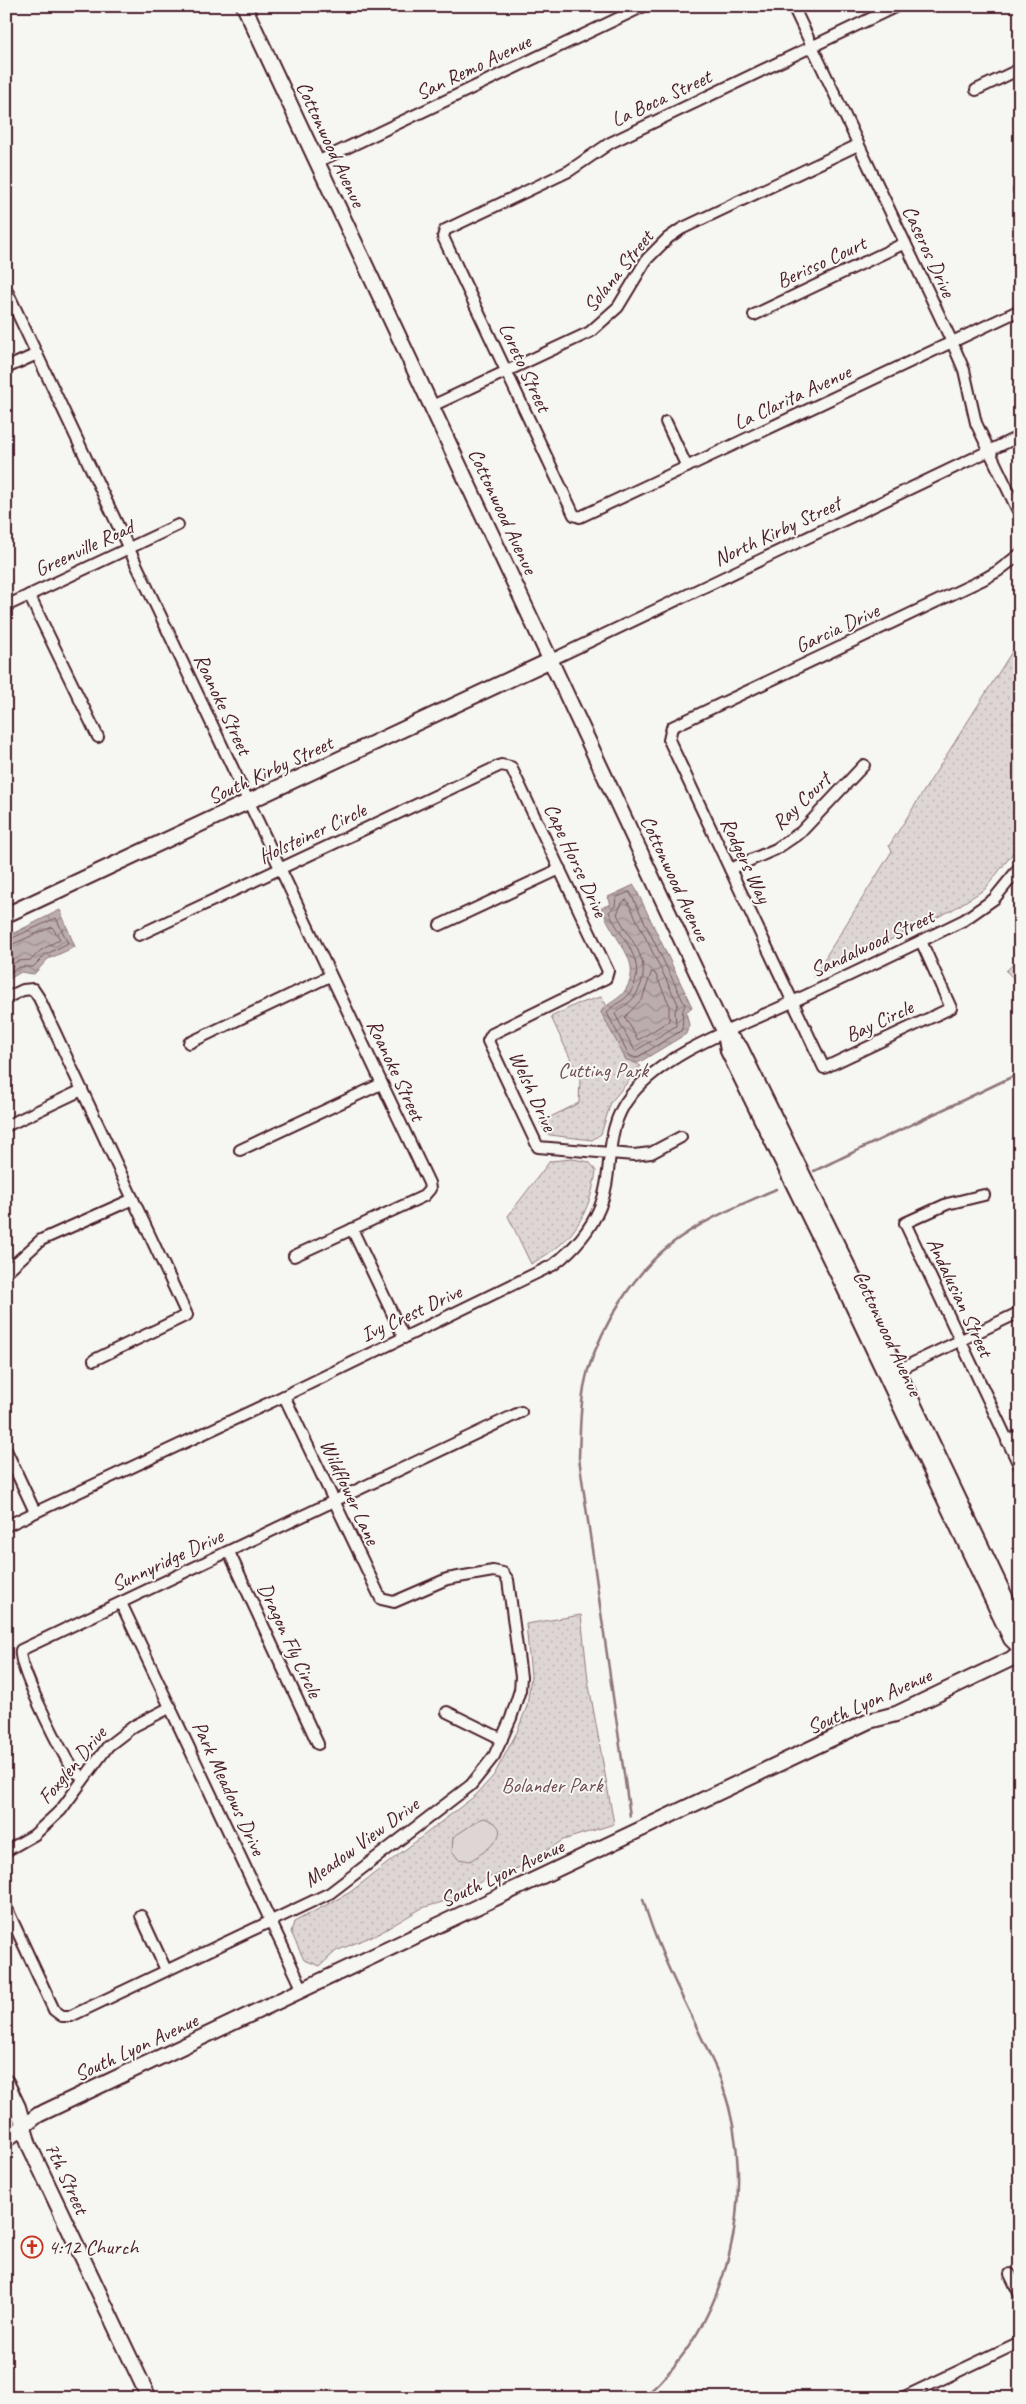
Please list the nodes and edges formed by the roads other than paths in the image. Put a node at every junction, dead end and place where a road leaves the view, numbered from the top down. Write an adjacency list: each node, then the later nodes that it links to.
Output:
1 (244, 6): 9 (main road, Cottonwood Avenue)
2 (644, 6): 9 (street, San Remo Avenue)
3 (793, 6): 5 (street, Caseros Drive)
4 (897, 6): 5 (street, La Boca Street)
5 (812, 47): 8 (street, Caseros Drive); 10 (street, La Boca Street)
6 (1020, 69): 7 (street)
7 (976, 90)
8 (858, 145): 11 (street, Caseros Drive); 18 (street, Solana Street)
9 (317, 162): 19 (main road, Cottonwood Avenue)
10 (445, 230): 18 (street, Loreto Street)
11 (905, 243): 14 (street, Berisso Court); 15 (street, Caseros Drive)
12 (6, 289): 16 (street, Roanoke Street)
13 (1020, 310): 15 (street, La Clarita Avenue)
14 (754, 315)
15 (952, 342): 22 (street, Caseros Drive); 23 (street, La Clarita Avenue)
16 (37, 354): 17 (street); 27 (street, Roanoke Street)
17 (6, 368)
18 (507, 372): 19 (street, Solana Street); 25 (street, Loreto Street)
19 (432, 406): 31 (main road, Cottonwood Avenue)
20 (666, 422): 23 (street)
21 (1020, 436): 22 (street, North Kirby Street)
22 (989, 451): 24 (street, Caseros Drive); 31 (street, North Kirby Street)
23 (687, 467): 25 (street, La Clarita Avenue)
24 (1020, 515)
25 (580, 517)
26 (178, 525): 27 (street, Greenville Road)
27 (129, 549): 29 (street, Greenville Road); 36 (street, Roanoke Street)
28 (1020, 554): 32 (street, Garcia Drive)
29 (29, 595): 30 (street, Greenville Road); 33 (street)
30 (6, 606)
31 (550, 660): 36 (main road, South Kirby Street); 48 (main road, Cottonwood Avenue)
32 (669, 733): 40 (street, Rodgers Way)
33 (98, 737)
34 (501, 765): 38 (street, Holsteiner Circle); 39 (street, Cape Horse Drive)
35 (864, 765): 40 (street, Ray Court)
36 (248, 802): 38 (street, Roanoke Street); 41 (main road, South Kirby Street)
37 (1020, 867): 44 (street, Sandalwood Street)
38 (280, 868): 43 (street, Holsteiner Circle); 45 (street, Roanoke Street)
39 (560, 869): 42 (street); 49 (street, Cape Horse Drive)
40 (730, 869): 47 (street, Rodgers Way)
41 (6, 915)
42 (440, 925)
43 (139, 935)
44 (921, 941): 47 (street, Sandalwood Street); 47 (street, Bay Circle)
45 (330, 976): 50 (street); 51 (street, Roanoke Street)
46 (6, 998): 52 (street)
47 (793, 1002): 48 (street, Sandalwood Street)
48 (725, 1033): 56 (street, Ivy Crest Drive); 66 (main road, Cottonwood Avenue)
49 (488, 1041): 56 (street, Welsh Drive)
50 (189, 1043)
51 (381, 1084): 55 (street); 59 (street, Roanoke Street)
52 (82, 1090): 53 (street); 58 (street)
53 (6, 1126)
54 (681, 1137): 56 (street)
55 (240, 1150)
56 (609, 1154): 63 (street, Ivy Crest Drive)
57 (984, 1195): 64 (street, Andalusian Street)
58 (133, 1199): 61 (street); 65 (street)
59 (352, 1229): 60 (street); 63 (street)
60 (294, 1256)
61 (6, 1272)
62 (1020, 1312): 64 (street)
63 (404, 1338): 67 (street, Ivy Crest Drive)
64 (960, 1340): 66 (street); 70 (street, Andalusian Street)
65 (94, 1360)
66 (892, 1373): 79 (main road, Cottonwood Avenue); 80 (main road, Cottonwood Avenue)
67 (284, 1396): 73 (street, Wildflower Lane); 74 (street, Ivy Crest Drive)
68 (521, 1412): 73 (street, Sunnyridge Drive)
69 (1020, 1435): 70 (street)
70 (1007, 1441): 72 (street, Andalusian Street)
71 (6, 1450): 74 (street)
72 (1020, 1467)
73 (334, 1502): 76 (street, Sunnyridge Drive); 77 (street, Wildflower Lane)
74 (35, 1512): 75 (street, Ivy Crest Drive)
75 (6, 1526)
76 (228, 1552): 78 (street, Sunnyridge Drive); 85 (street, Dragon Fly Circle)
77 (502, 1573): 84 (street, Meadow View Drive)
78 (121, 1602): 82 (street, Park Meadows Drive); 86 (street, Sunnyridge Drive)
79 (1020, 1628)
80 (1020, 1648)
81 (1020, 1652): 92 (main road, South Lyon Avenue)
82 (170, 1707): 86 (street, Foxglen Drive); 90 (street, Park Meadows Drive)
83 (447, 1712): 84 (street)
84 (502, 1738): 90 (street, Meadow View Drive)
85 (318, 1744)
86 (82, 1778): 87 (street, Foxglen Drive)
87 (6, 1851)
88 (6, 1907): 91 (street, Meadow View Drive)
89 (141, 1916): 91 (street)
90 (271, 1921): 91 (street, Meadow View Drive); 92 (street, Park Meadows Drive)
91 (166, 1970)
92 (303, 1990): 94 (main road, South Lyon Avenue)
93 (6, 2082): 94 (main road, 7th Street)
94 (24, 2127): 95 (main road, South Lyon Avenue); 99 (main road, 7th Street)
95 (6, 2140)
96 (1010, 2274): 97 (street)
97 (1020, 2295)
98 (1020, 2342): 100 (street)
99 (149, 2398)
100 (902, 2398)

